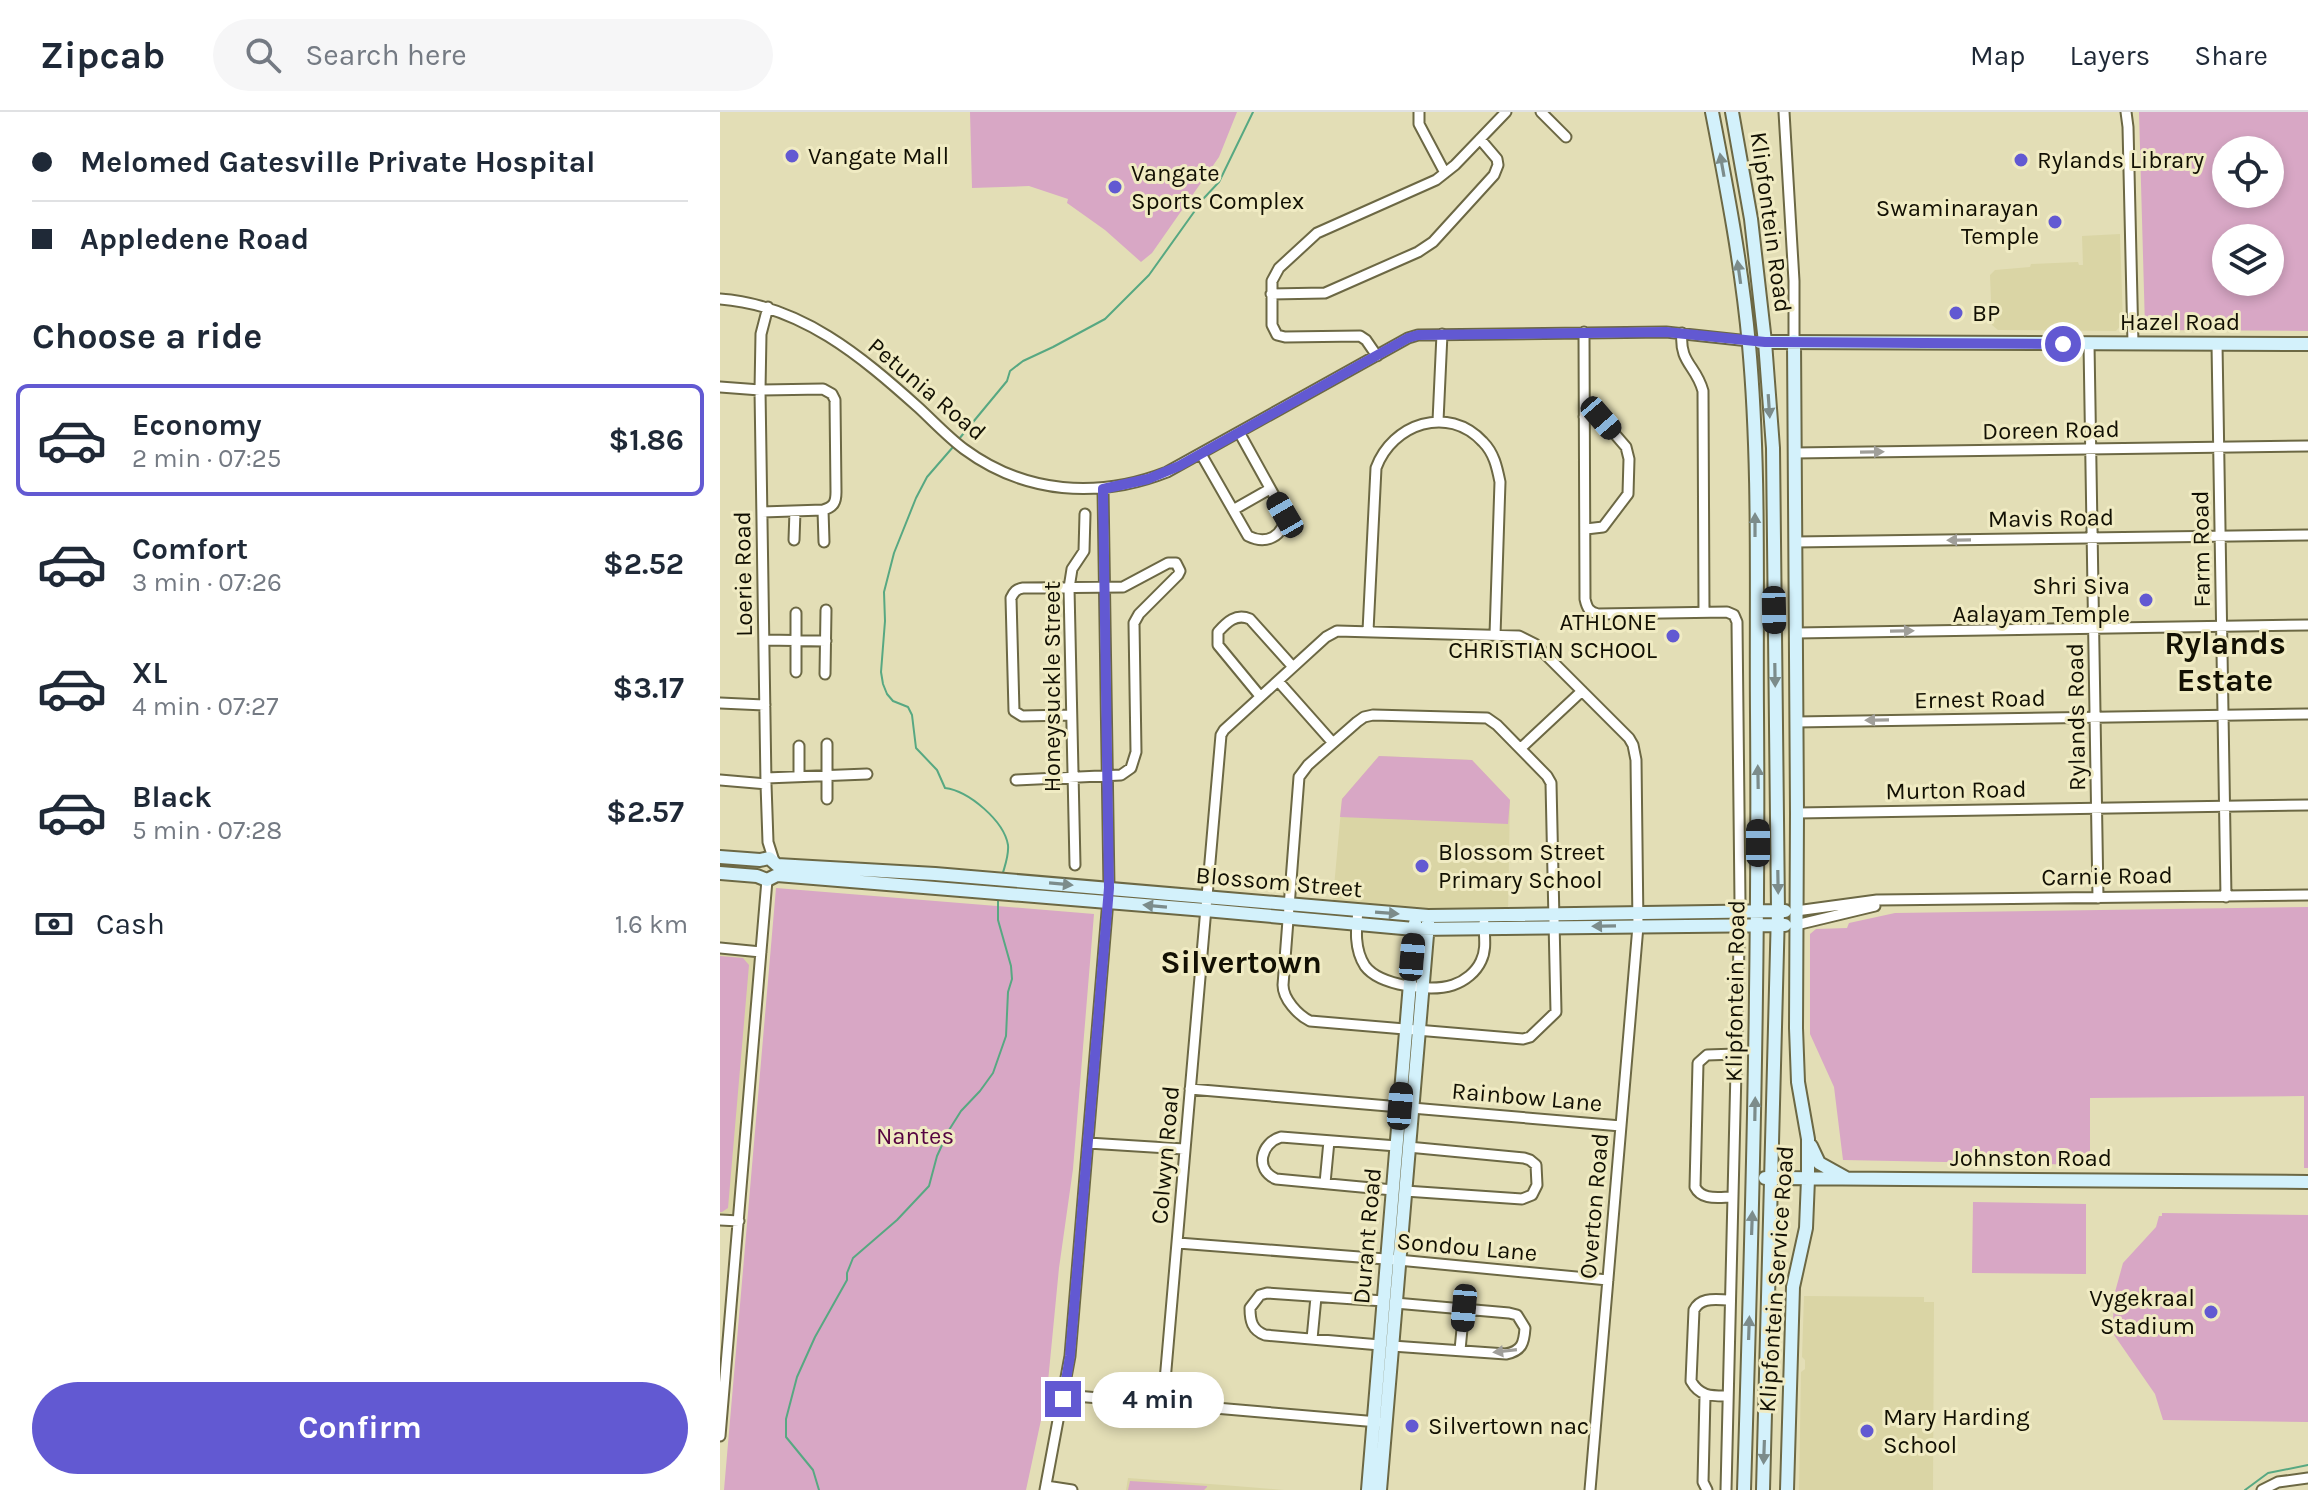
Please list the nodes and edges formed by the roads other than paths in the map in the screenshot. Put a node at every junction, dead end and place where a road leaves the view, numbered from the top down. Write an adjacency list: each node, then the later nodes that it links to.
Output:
1 (1419, 112): 10 (street)
2 (1506, 112): 9 (street)
3 (1541, 112): 8 (street)
4 (1712, 112): 17 (street, Klipfontein Road, one-way to 4)
5 (1732, 112): 19 (street, Klipfontein Road)
6 (1784, 112): 18 (street, Klipfontein Service Road)
7 (2126, 112): 21 (street)
8 (1566, 137)
9 (1480, 139): 10 (street); 11 (street)
10 (1445, 173): 11 (street)
11 (1271, 294): 24 (street)
12 (720, 299): 13 (street, Petunia Road)
13 (768, 307): 26 (street, Loerie Road); 35 (street, Petunia Road)
14 (1584, 332): 15 (street, Petunia Road); 16 (street, Petunia Road); 27 (street)
15 (1682, 333): 17 (street, Petunia Road); 52 (street)
16 (1442, 334): 24 (street, Petunia Road); 28 (street)
17 (1749, 341): 19 (street, Hazel Road); 110 (street, Klipfontein Road, one-way to 17)
18 (1794, 341): 19 (street, Hazel Road); 20 (street, Hazel Road); 33 (street, Klipfontein Service Road)
19 (1765, 342): 111 (street, Klipfontein Road, one-way to 111)
20 (2089, 344): 21 (street, Hazel Road); 32 (street, Rylands Road)
21 (2133, 344): 22 (street, Hazel Road)
22 (2217, 344): 23 (street, Hazel Road); 31 (street, Farm Road)
23 (2308, 344)
24 (1377, 356): 29 (street, Petunia Road)
25 (720, 387): 26 (street)
26 (760, 390): 37 (street); 40 (street, Loerie Road)
27 (1584, 417): 42 (street); 42 (street)
28 (1438, 421): 57 (street); 59 (street)
29 (1239, 432): 34 (street, Petunia Road); 36 (street)
30 (2308, 446): 31 (street, Doreen Road)
31 (2219, 447): 32 (street, Doreen Road); 44 (street, Farm Road)
32 (2091, 449): 33 (street, Doreen Road, one-way to 32); 45 (street, Rylands Road)
33 (1794, 453): 48 (street, Klipfontein Service Road)
34 (1201, 454): 35 (street, Petunia Road); 38 (street)
35 (1103, 489): 50 (street)
36 (1270, 489): 38 (street); 38 (street)
37 (823, 510): 39 (street); 47 (street)
38 (1233, 510)
39 (795, 511): 40 (street); 46 (street)
40 (762, 512): 60 (street, Loerie Road)
41 (1085, 514): 49 (street, Honeysuckle Street)
42 (1586, 529): 52 (street)
43 (2308, 535): 44 (street, Mavis Road)
44 (2220, 536): 45 (street, Mavis Road); 55 (street, Farm Road)
45 (2093, 538): 48 (street, Mavis Road, one-way to 48); 56 (street, Rylands Road)
46 (794, 540)
47 (824, 542)
48 (1795, 542): 58 (street, Klipfontein Service Road)
49 (1069, 588): 50 (street); 72 (street, Honeysuckle Street); 72 (street)
50 (1104, 588): 83 (street); 83 (street)
51 (826, 610): 62 (street)
52 (1704, 612): 109 (street)
53 (796, 613): 61 (street)
54 (2308, 625): 55 (street)
55 (2221, 626): 56 (street); 73 (street, Farm Road)
56 (2094, 628): 58 (street, one-way to 56); 74 (street, Rylands Road)
57 (1368, 631): 59 (street, Overton Road); 63 (street, Colwyn Road)
58 (1796, 633): 75 (street, Klipfontein Service Road)
59 (1495, 635): 67 (street, Overton Road)
60 (764, 640): 61 (street); 70 (street, Loerie Road)
61 (796, 640): 62 (street); 64 (street)
62 (826, 641): 65 (street)
63 (1293, 667): 66 (street, Colwyn Road); 68 (street)
64 (796, 672)
65 (825, 674)
66 (1278, 681): 68 (street, Colwyn Road); 76 (street)
67 (1582, 691): 79 (street); 112 (street, Overton Road)
68 (1260, 696): 104 (street, Colwyn Road)
69 (720, 703): 70 (street)
70 (765, 705): 87 (street, Loerie Road)
71 (2308, 714): 73 (street, Ernest Road)
72 (1071, 715): 84 (street, Honeysuckle Street)
73 (2225, 716): 74 (street, Ernest Road); 90 (street, Farm Road)
74 (2095, 717): 75 (street, Ernest Road, one-way to 75); 91 (street, Rylands Road)
75 (1796, 722): 92 (street, Klipfontein Service Road)
76 (1333, 743): 79 (street); 107 (street)
77 (827, 744): 81 (street)
78 (799, 746): 82 (street)
79 (1521, 748): 113 (street)
80 (867, 774): 81 (street)
81 (827, 775): 82 (street); 88 (street)
82 (799, 776): 87 (street)
83 (1106, 777): 84 (street); 99 (street)
84 (1073, 778): 86 (street); 94 (street, Honeysuckle Street)
85 (720, 780): 87 (street)
86 (1016, 780)
87 (766, 781): 95 (street, Loerie Road)
88 (827, 799)
89 (2308, 805): 90 (street, Murton Road)
90 (2224, 806): 91 (street, Murton Road); 101 (street, Farm Road)
91 (2097, 808): 92 (street, Murton Road); 102 (street, Rylands Road)
92 (1797, 813): 106 (street, Klipfontein Service Road)
93 (720, 857): 95 (street, Blossom Street)
94 (1075, 865)
95 (768, 868): 96 (street, Blossom Street); 97 (street, Blossom Street); 98 (street, Blossom Street); 119 (street, Loerie Road)
96 (720, 873)
97 (935, 874): 98 (street); 99 (street, Blossom Street, one-way to 99)
98 (934, 888): 99 (street, Blossom Street)
99 (1108, 895): 104 (street, Blossom Street); 128 (street)
100 (2308, 895): 101 (street, Carnie Road)
101 (2226, 897): 102 (street, Carnie Road)
102 (2098, 898): 103 (street, Carnie Road)
103 (1906, 902): 106 (street, Carnie Road); 116 (street, Carnie Road)
104 (1206, 904): 107 (street, Blossom Street); 123 (street, Colwyn Road)
105 (1358, 911): 107 (street, Blossom Street); 108 (street, Blossom Street, one-way to 108); 115 (street)
106 (1796, 911): 111 (street, Carnie Road); 116 (street, Klipfontein Service Road)
107 (1289, 912): 115 (street, Blossom Street); 121 (street)
108 (1422, 915): 114 (street, Blossom Street); 117 (street, Durant Road)
109 (1738, 918): 110 (street, Blossom Street); 112 (street, Blossom Street); 122 (street)
110 (1759, 918): 111 (street, Blossom Street); 131 (street, Klipfontein Road, one-way to 110)
111 (1778, 918): 116 (street, Carnie Road); 132 (street, Klipfontein Road)
112 (1638, 919): 113 (street, Blossom Street); 125 (street, Overton Road)
113 (1554, 920): 114 (street, Blossom Street); 121 (street)
114 (1484, 922): 117 (street, Blossom Street); 120 (street)
115 (1356, 925): 117 (street, Blossom Street); 120 (street)
116 (1796, 925): 126 (street, Klipfontein Service Road)
117 (1421, 930): 120 (street, Durant Road)
118 (720, 948): 119 (street)
119 (761, 952): 140 (street, Loerie Road)
120 (1415, 986): 121 (street, Durant Road)
121 (1412, 1030): 124 (street, Durant Road)
122 (1736, 1054): 138 (street); 138 (street)
123 (1190, 1089): 124 (street, Rainbow Lane); 130 (street, Colwyn Road)
124 (1406, 1106): 125 (street, Rainbow Lane); 129 (street, Durant Road)
125 (1621, 1126): 143 (street, Overton Road)
126 (1808, 1139): 133 (street, Klipfontein Service Road); 134 (street)
127 (1329, 1141): 129 (street); 136 (street); 136 (street)
128 (1088, 1143): 130 (street); 153 (street)
129 (1402, 1146): 137 (street, Durant Road); 137 (street)
130 (1184, 1149): 141 (street, Colwyn Road)
131 (1754, 1178): 132 (street, Johnston Road); 167 (street, Klipfontein Road, one-way to 131)
132 (1773, 1178): 133 (street, Johnston Road); 168 (street, Klipfontein Road, one-way to 168)
133 (1808, 1179): 134 (street, Johnston Road); 169 (street, Klipfontein Service Road)
134 (1849, 1179): 135 (street, Johnston Road)
135 (2308, 1182)
136 (1325, 1183): 137 (street)
137 (1399, 1190): 142 (street, Durant Road)
138 (1733, 1197): 147 (street)
139 (720, 1220): 140 (street)
140 (739, 1221): 145 (street, Loerie Road)
141 (1178, 1243): 142 (street, Sondou Lane); 156 (street, Colwyn Road)
142 (1393, 1260): 143 (street, Sondou Lane); 148 (street, Durant Road)
143 (1608, 1280): 164 (street, Overton Road)
144 (720, 1292): 145 (street)
145 (732, 1292): 158 (street, Loerie Road)
146 (1316, 1297): 148 (street); 150 (street); 150 (street)
147 (1730, 1300): 154 (street); 155 (street)
148 (1389, 1302): 149 (street); 151 (street, Durant Road)
149 (1464, 1308): 152 (street); 152 (street, one-way to 152)
150 (1312, 1339): 151 (street)
151 (1386, 1345): 152 (street); 157 (street, Durant Road)
152 (1460, 1350)
153 (1064, 1395): 156 (street); 160 (street)
154 (1705, 1396): 155 (street); 165 (street)
155 (1728, 1396): 166 (street)
156 (1163, 1404): 157 (street)
157 (1379, 1422): 162 (street, Durant Road); 163 (street, Durant Road)
158 (720, 1436)
159 (2308, 1478): 170 (street)
160 (1045, 1488): 161 (street)
161 (1072, 1490)
162 (1368, 1490)
163 (1380, 1490)
164 (1590, 1490)
165 (1707, 1490)
166 (1726, 1490)
167 (1744, 1490)
168 (1763, 1490)
169 (1787, 1490)
170 (2262, 1490)

